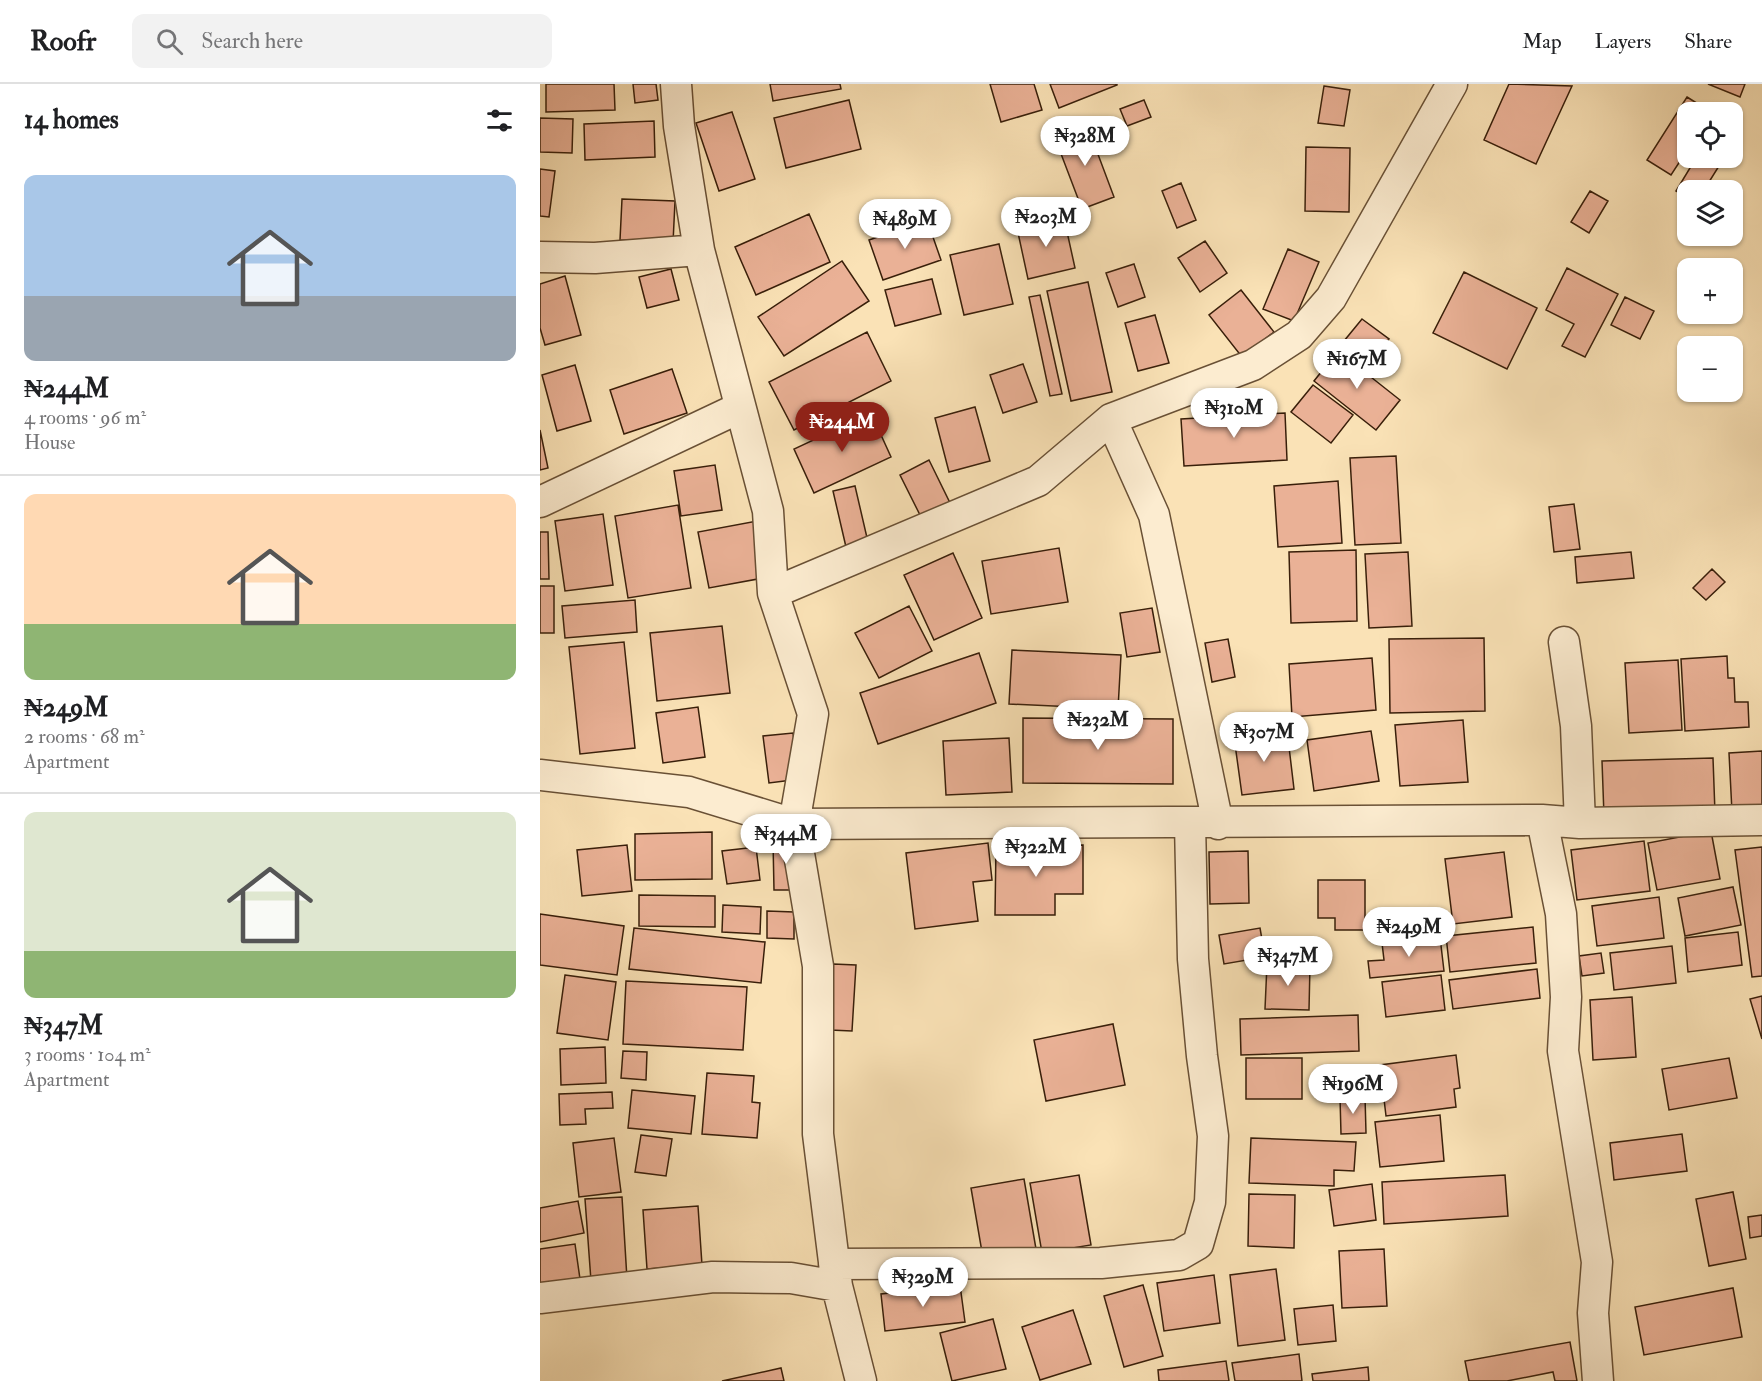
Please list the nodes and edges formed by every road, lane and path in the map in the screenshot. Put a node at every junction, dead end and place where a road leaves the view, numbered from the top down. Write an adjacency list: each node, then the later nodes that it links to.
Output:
1 (676, 84): 3 (street)
2 (1452, 84): 6 (street)
3 (699, 250): 4 (street); 5 (street)
4 (540, 256)
5 (739, 408): 7 (street); 8 (street)
6 (1111, 419): 8 (street); 15 (street)
7 (540, 502)
8 (773, 593): 14 (street)
9 (1564, 642): 13 (street)
10 (540, 775): 14 (street)
11 (1542, 820): 13 (street); 15 (street); 19 (street)
12 (1762, 820): 13 (street)
13 (1580, 823)
14 (794, 824): 15 (street); 16 (street)
15 (1204, 824): 16 (street)
16 (835, 1275): 17 (street); 18 (street)
17 (540, 1298)
18 (861, 1381)
19 (1598, 1381)

